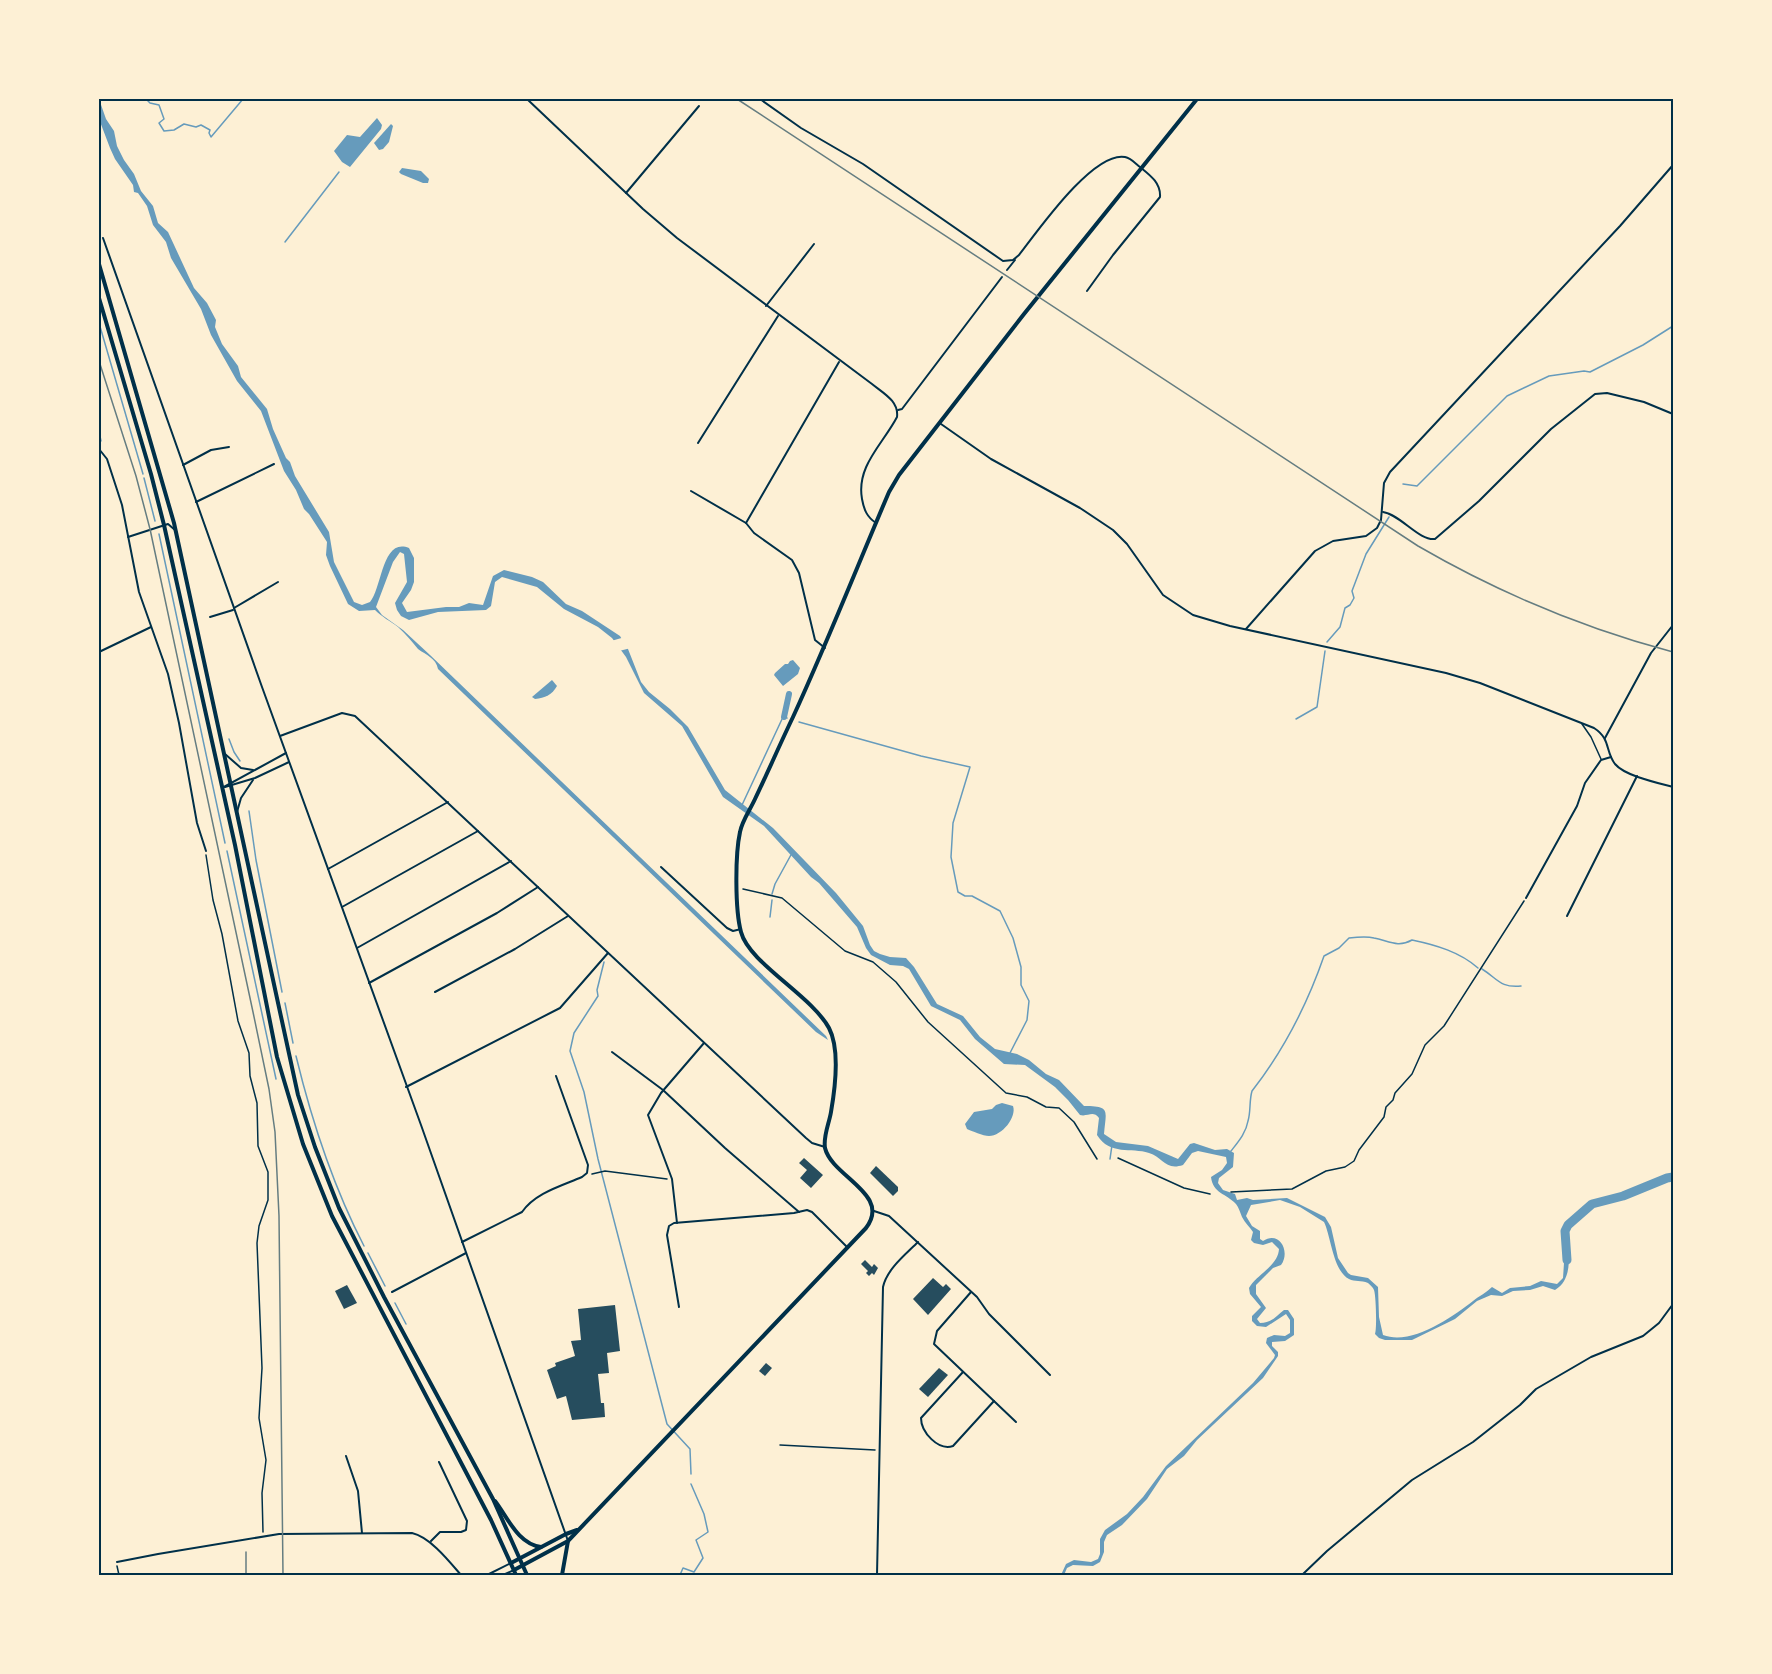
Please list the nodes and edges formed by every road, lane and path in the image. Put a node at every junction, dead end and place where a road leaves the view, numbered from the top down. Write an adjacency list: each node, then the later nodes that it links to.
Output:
1 (527, 99): 7 (street)
2 (760, 99): 10 (street)
3 (1197, 99): 6 (main road)
4 (699, 106): 7 (street)
5 (1673, 165): 29 (street)
6 (1141, 168): 10 (street); 14 (street); 21 (main road)
7 (626, 193): 16 (street)
8 (104, 238): 26 (street)
9 (814, 244): 16 (street)
10 (1019, 255): 12 (street)
11 (99, 264): 33 (main road)
12 (1007, 270)
13 (1002, 277): 19 (street)
14 (1087, 291)
15 (99, 298): 32 (main road)
16 (766, 306): 17 (street)
17 (778, 316): 18 (street); 22 (street)
18 (840, 361): 19 (street); 30 (street)
19 (898, 410): 31 (street)
20 (1673, 414): 29 (street)
21 (939, 422): 31 (main road); 40 (street)
22 (698, 443)
23 (229, 447): 26 (street)
24 (99, 449): 34 (street)
25 (274, 464): 28 (street)
26 (183, 465): 28 (street)
27 (691, 491): 30 (street)
28 (196, 502): 36 (street)
29 (1383, 512): 40 (street)
30 (746, 523): 41 (street)
31 (876, 524): 41 (main road)
32 (164, 525): 33 (street); 34 (street); 55 (main road)
33 (176, 530): 47 (main road)
34 (128, 537): 39 (street)
35 (278, 582): 36 (street)
36 (234, 609): 37 (street); 44 (street)
37 (210, 617)
38 (1673, 625): 45 (street)
39 (152, 627): 42 (street); 60 (street)
40 (1246, 629): 43 (street)
41 (825, 648): 70 (main road)
42 (99, 652)
43 (1579, 721): 45 (street); 49 (lane)
44 (280, 736): 46 (street); 57 (street)
45 (1605, 738): 48 (street)
46 (286, 753): 50 (street); 51 (street)
47 (225, 754): 51 (street); 54 (main road)
48 (1611, 757): 49 (street); 52 (street)
49 (1601, 760): 66 (street)
50 (289, 762): 53 (street); 63 (street)
51 (253, 770): 54 (street)
52 (1637, 776): 56 (street); 69 (street)
53 (255, 778): 54 (street); 58 (street)
54 (232, 784): 55 (street); 58 (main road)
55 (222, 788): 116 (main road)
56 (1673, 788)
57 (448, 802): 59 (street); 63 (street)
58 (237, 812): 106 (main road)
59 (478, 831): 61 (street); 67 (street)
60 (206, 851): 110 (path)
61 (510, 861): 64 (street); 71 (street)
62 (661, 867): 70 (street)
63 (328, 869): 67 (street)
64 (538, 887): 68 (street); 73 (street)
65 (743, 889): 82 (path)
66 (1526, 898): 85 (path)
67 (342, 907): 71 (street)
68 (568, 916): 72 (street); 74 (street)
69 (1567, 916)
70 (741, 929): 80 (main road)
71 (357, 948): 73 (street)
72 (608, 953): 75 (street); 78 (street)
73 (369, 983): 78 (street)
74 (435, 992)
75 (705, 1042): 79 (street); 80 (street)
76 (612, 1052): 79 (street)
77 (556, 1076): 83 (street)
78 (406, 1087): 90 (street)
79 (663, 1090): 84 (street); 88 (street)
80 (825, 1147): 87 (main road)
81 (1118, 1158): 86 (path)
82 (1097, 1159)
83 (588, 1173): 84 (path); 90 (street)
84 (672, 1179): 89 (street)
85 (1231, 1192)
86 (1210, 1194)
87 (874, 1211): 91 (street); 92 (main road)
88 (799, 1212): 89 (street); 92 (street)
89 (677, 1223): 97 (street)
90 (462, 1242): 93 (street)
91 (918, 1242): 95 (street); 103 (street)
92 (848, 1248): 107 (main road)
93 (466, 1253): 94 (street); 109 (street)
94 (392, 1292)
95 (971, 1292): 98 (street); 99 (street)
96 (1673, 1304): 126 (street)
97 (679, 1307)
98 (963, 1372): 100 (street); 100 (street)
99 (1050, 1374)
100 (994, 1401): 101 (street)
101 (1016, 1422)
102 (780, 1445): 103 (path)
103 (879, 1450): 125 (street)
104 (346, 1456): 108 (street)
105 (439, 1462): 112 (street)
106 (493, 1499): 113 (main road); 114 (main road)
107 (578, 1530): 109 (main road); 111 (main road)
108 (362, 1533): 110 (street); 112 (street)
109 (566, 1534): 111 (street); 113 (main road)
110 (263, 1536): 115 (street)
111 (568, 1541): 117 (main road); 124 (main road)
112 (430, 1542): 119 (street)
113 (542, 1547): 114 (main road)
114 (521, 1559): 116 (main road); 117 (main road)
115 (117, 1562): 120 (path)
116 (511, 1563): 118 (main road); 121 (street)
117 (523, 1566): 118 (main road); 123 (main road)
118 (515, 1573): 122 (street)
119 (461, 1574)
120 (118, 1575)
121 (487, 1575)
122 (503, 1575)
123 (526, 1575)
124 (562, 1575)
125 (877, 1575)
126 (1302, 1575)

